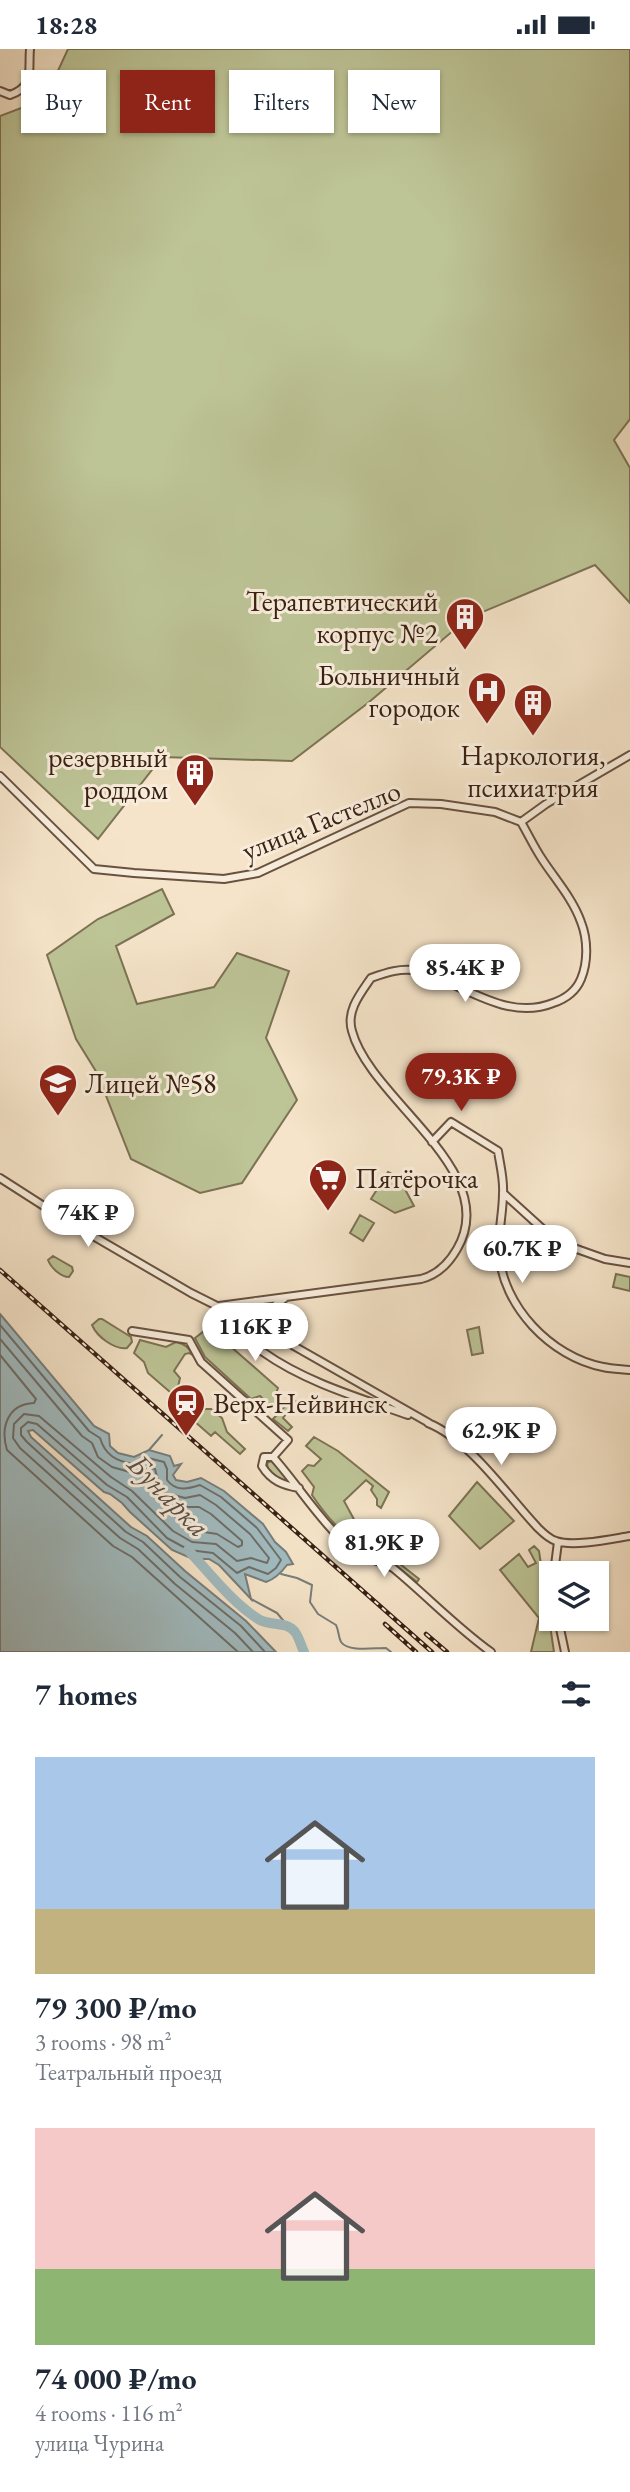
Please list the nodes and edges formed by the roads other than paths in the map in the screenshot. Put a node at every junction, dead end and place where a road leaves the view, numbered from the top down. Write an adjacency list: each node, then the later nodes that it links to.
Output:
1 (30, 49): 2 (street)
2 (0, 91)
3 (630, 755): 5 (street)
4 (0, 776): 5 (street, улица Гастелло)
5 (521, 822): 6 (street)
6 (432, 1142): 8 (street); 10 (street)
7 (0, 1178): 12 (street)
8 (503, 1193): 9 (street); 17 (street)
9 (630, 1263)
10 (290, 1295): 11 (street); 15 (street)
11 (256, 1301): 12 (street); 13 (street)
12 (219, 1306): 13 (street); 16 (street)
13 (246, 1320): 15 (street); 16 (street)
14 (132, 1331): 21 (street)
15 (271, 1333): 18 (street)
16 (249, 1337): 19 (street)
17 (630, 1370)
18 (374, 1394): 19 (street); 20 (street)
19 (368, 1401): 20 (street)
20 (429, 1423): 24 (street)
21 (273, 1458): 22 (street); 22 (street)
22 (299, 1488): 27 (street)
23 (630, 1536): 24 (street)
24 (558, 1542): 25 (street)
25 (556, 1561)
26 (561, 1631): 28 (street)
27 (491, 1652)
28 (565, 1652)

